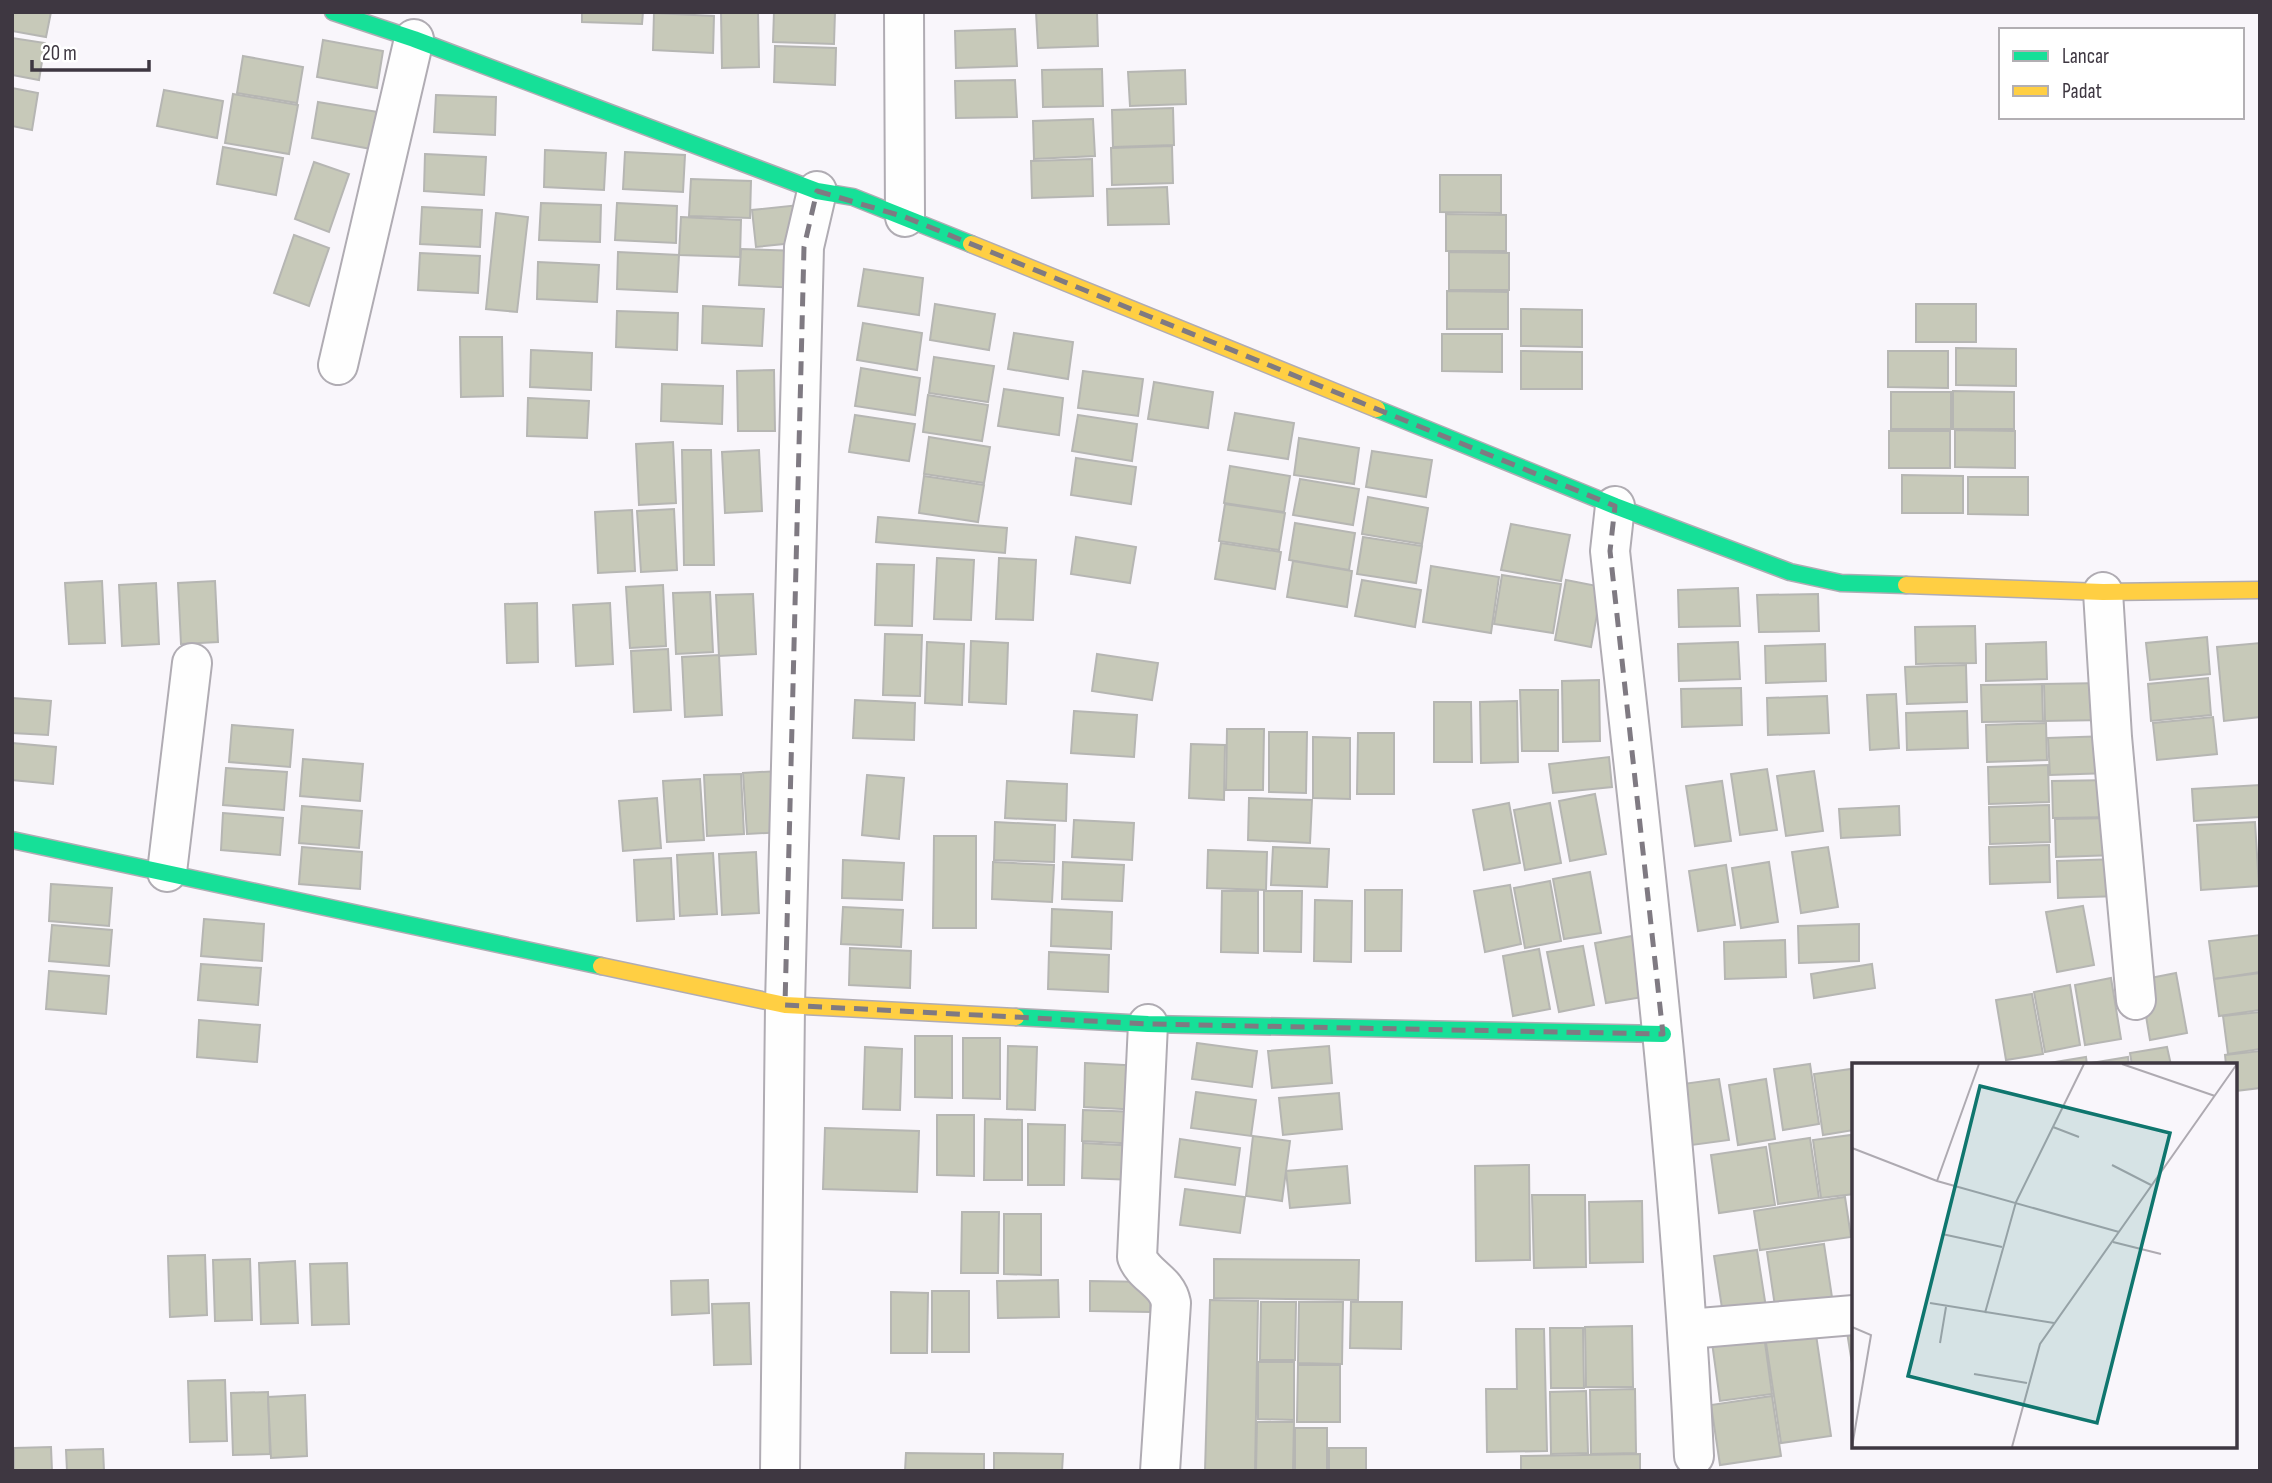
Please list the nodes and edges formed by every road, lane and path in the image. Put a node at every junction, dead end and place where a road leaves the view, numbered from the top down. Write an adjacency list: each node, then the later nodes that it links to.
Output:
1 (333, 12): 3 (street)
2 (904, 12): 5 (street)
3 (414, 39): 4 (street); 6 (street)
4 (817, 191): 5 (street); 14 (street)
5 (905, 217): 7 (street)
6 (338, 365)
7 (1615, 506): 9 (street); 16 (street)
8 (2260, 590): 9 (street)
9 (2103, 592): 13 (street)
10 (192, 663): 12 (street)
11 (12, 840): 12 (street)
12 (167, 872): 14 (street)
13 (2136, 1000)
14 (785, 1005): 15 (street); 20 (street)
15 (1148, 1024): 16 (street); 21 (street)
16 (1663, 1034): 18 (street)
17 (1852, 1315): 18 (street)
18 (1688, 1329): 19 (street)
19 (1694, 1456)
20 (780, 1471)
21 (1160, 1471)

